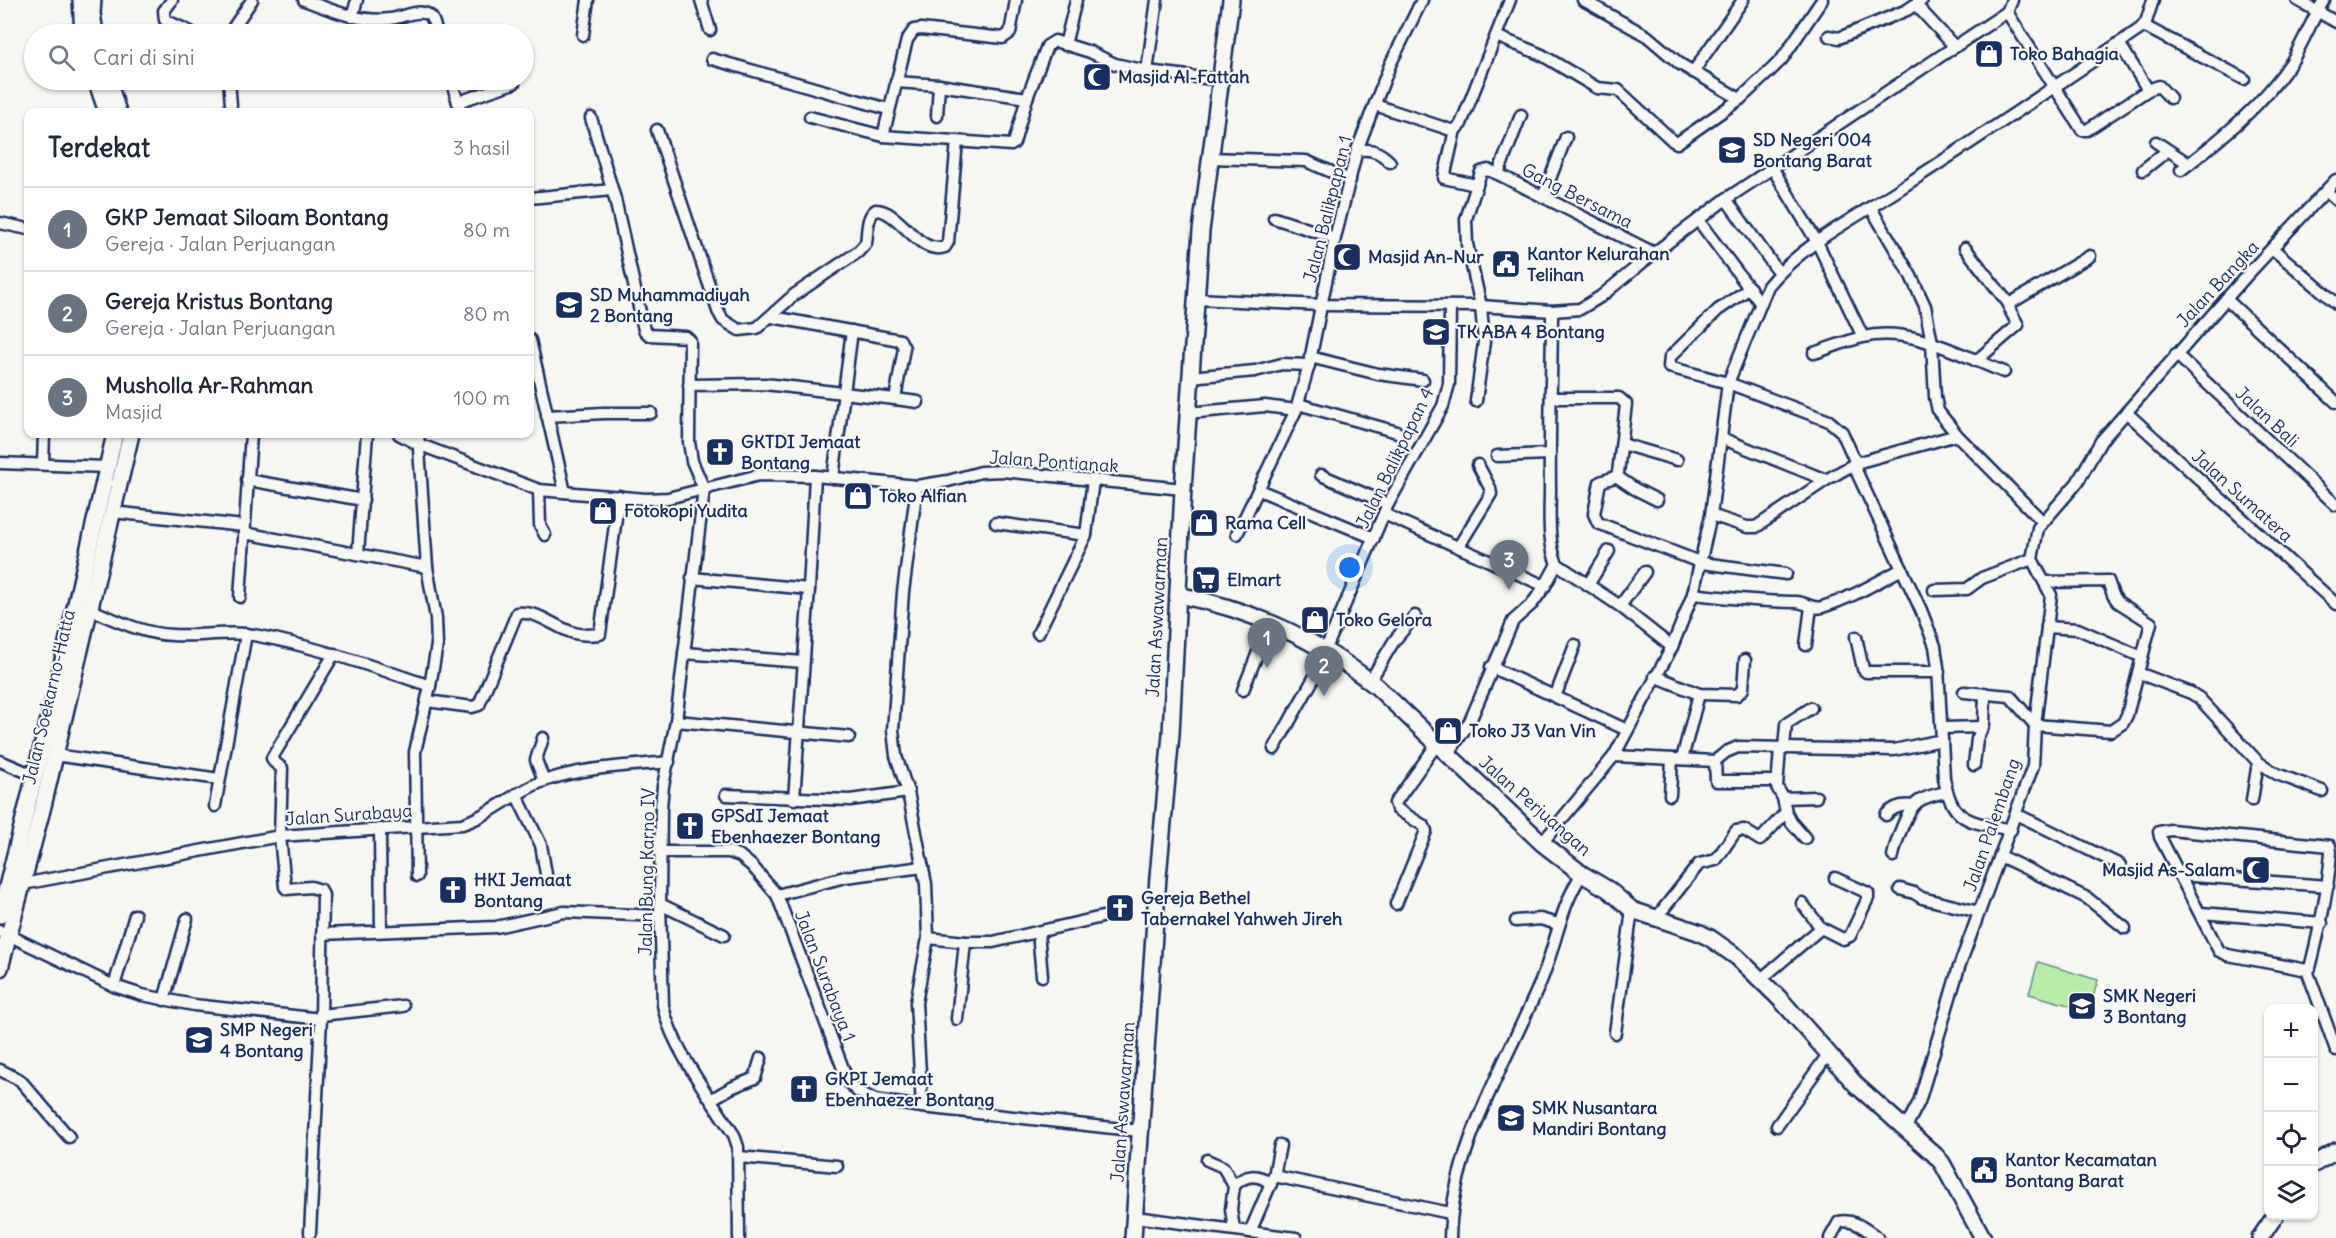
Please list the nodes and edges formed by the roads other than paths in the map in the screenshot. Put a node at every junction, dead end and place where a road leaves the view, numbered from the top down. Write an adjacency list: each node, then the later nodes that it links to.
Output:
1 (81, 0): 27 (street)
2 (93, 0): 28 (street)
3 (172, 0): 29 (street)
4 (252, 0): 30 (street)
5 (304, 0): 25 (street)
6 (357, 0): 25 (street)
7 (588, 0): 34 (street)
8 (701, 0): 33 (street)
9 (1016, 0): 45 (street)
10 (1076, 0): 38 (street)
11 (1157, 0): 41 (street)
12 (1231, 0): 44 (street, Jalan Aswawarman)
13 (1422, 0): 58 (street, Jalan Balikpapan 1)
14 (1510, 0): 35 (street)
15 (1583, 0): 42 (street)
16 (1743, 0): 42 (street)
17 (1822, 0): 56 (street)
18 (2012, 0): 24 (street)
19 (2153, 0): 32 (street)
20 (2297, 0): 23 (street)
21 (2324, 0): 23 (street)
22 (1919, 2): 36 (street); 39 (street)
23 (2318, 10): 26 (street); 74 (street)
24 (2007, 12): 39 (street); 47 (street)
25 (352, 17): 31 (street)
26 (2336, 22)
27 (82, 24)
28 (94, 24)
29 (169, 24)
30 (236, 24)
31 (433, 24)
32 (2144, 26): 37 (street); 43 (street)
33 (710, 30)
34 (583, 35)
35 (1496, 36): 56 (street); 68 (street)
36 (1829, 36)
37 (2119, 44): 47 (street); 53 (street)
38 (1065, 45): 41 (street); 54 (street)
39 (1955, 47): 77 (street)
40 (712, 58): 62 (street)
41 (1147, 71): 44 (street)
42 (1693, 72): 56 (street)
43 (2244, 79)
44 (1221, 80): 75 (street, Jalan Aswawarman)
45 (896, 82): 46 (street); 62 (street)
46 (939, 85): 54 (street); 64 (street)
47 (2056, 87): 53 (street); 89 (street)
48 (99, 90): 60 (street)
49 (111, 90): 61 (street)
50 (230, 90): 57 (street)
51 (454, 90): 59 (street)
52 (498, 90): 59 (street)
53 (2148, 90): 55 (street)
54 (1027, 98): 71 (street)
55 (2170, 98)
56 (1740, 99)
57 (231, 105)
58 (1375, 105): 68 (street); 73 (street, Jalan Balikpapan 1)
59 (460, 107)
60 (105, 108)
61 (117, 108)
62 (888, 109): 69 (street)
63 (1521, 115): 79 (street)
64 (937, 116)
65 (591, 117): 83 (street)
66 (810, 117): 69 (street)
67 (657, 130): 111 (street)
68 (1455, 130): 82 (street)
69 (884, 132): 71 (street)
70 (1566, 137): 85 (street)
71 (957, 141): 111 (street)
72 (2156, 142): 74 (street)
73 (1357, 150): 76 (street); 80 (street, Jalan Balikpapan 1)
74 (2167, 151): 78 (street)
75 (1210, 158): 80 (street); 102 (street, Jalan Aswawarman)
76 (1390, 162)
77 (1773, 169): 87 (street); 95 (street)
78 (2143, 170)
79 (1498, 174): 82 (street, Gang Bersama); 85 (street, Gang Bersama)
80 (1350, 180): 94 (street, Jalan Balikpapan 1)
81 (2336, 180): 84 (street, Jalan Bangka)
82 (1476, 186): 109 (street)
83 (612, 190): 86 (street); 124 (street)
84 (2326, 191): 88 (street); 97 (street, Jalan Bangka)
85 (1543, 197): 98 (street, Gang Bersama)
86 (534, 198)
87 (1726, 199): 91 (street); 100 (street)
88 (2336, 200)
89 (1871, 208): 95 (street); 114 (street)
90 (1274, 218): 94 (street)
91 (1698, 220): 98 (street); 101 (street)
92 (0, 223): 93 (street)
93 (24, 228)
94 (1335, 238): 107 (street, Jalan Balikpapan 1)
95 (1816, 242): 100 (street); 113 (street)
96 (1965, 248): 106 (street)
97 (2273, 249): 103 (street, Jalan Bangka); 104 (street)
98 (1654, 253): 110 (street)
99 (2091, 256): 106 (street)
100 (1779, 273): 105 (street)
101 (1750, 288): 105 (street); 123 (street)
102 (1196, 299): 107 (street); 121 (street, Jalan Aswawarman)
103 (2226, 299): 116 (street, Jalan Bangka); 130 (street)
104 (2336, 303)
105 (1761, 304): 123 (street)
106 (2009, 304): 119 (street)
107 (1321, 305): 108 (street); 118 (street, Jalan Balikpapan 1)
108 (1450, 306): 109 (street); 171 (street, Jalan Balikpapan 4)
109 (1481, 306): 110 (street); 128 (street)
110 (1552, 311): 126 (street)
111 (772, 317): 112 (street)
112 (852, 331): 125 (street); 127 (street)
113 (1863, 337): 114 (street); 115 (street)
114 (1932, 343): 119 (street); 137 (street)
115 (1814, 353)
116 (2176, 354): 134 (street, Jalan Bangka); 170 (street, Jalan Bali)
117 (534, 358): 135 (street)
118 (1310, 361): 121 (street); 122 (street); 131 (street, Jalan Balikpapan 1)
119 (1976, 361): 120 (street)
120 (2004, 372)
121 (1190, 377): 133 (street, Jalan Aswawarman)
122 (1423, 380)
123 (1728, 383): 143 (street); 149 (street)
124 (689, 385): 125 (street); 163 (street)
125 (843, 393): 127 (street); 157 (street)
126 (1552, 398): 145 (street); 146 (street)
127 (895, 399): 129 (street)
128 (1476, 401)
129 (918, 402)
130 (2336, 402)
131 (1297, 407): 133 (street); 136 (street); 165 (street, Jalan Balikpapan 1)
132 (651, 413): 135 (street)
133 (1188, 413): 164 (street, Jalan Aswawarman)
134 (2127, 413): 174 (street); 200 (street, Jalan Sumatera)
135 (547, 416): 166 (street)
136 (1397, 432)
137 (1957, 435): 149 (street); 174 (street)
138 (44, 438): 151 (street)
139 (114, 438): 153 (street, Jalan Soekarno-Hatta)
140 (130, 438): 172 (street, Jalan Soekarno-Hatta)
141 (251, 438): 158 (street)
142 (367, 438): 168 (street)
143 (1720, 438): 160 (street); 173 (street)
144 (418, 439): 162 (street, Jalan Pontianak); 187 (street)
145 (1622, 444): 148 (street); 156 (street)
146 (1550, 454): 147 (street); 186 (street)
147 (1497, 456)
148 (1677, 460)
149 (1860, 462): 160 (street); 188 (street)
150 (0, 463): 151 (street)
151 (43, 464): 153 (street)
152 (1478, 465): 181 (street)
153 (106, 467): 252 (street, Jalan Soekarno-Hatta)
154 (815, 476): 157 (street, Jalan Pontianak); 163 (street, Jalan Pontianak); 195 (street)
155 (1321, 476): 171 (street)
156 (1616, 476): 169 (street); 185 (street)
157 (833, 478): 161 (street, Jalan Pontianak)
158 (247, 480): 168 (street); 176 (street)
159 (1093, 480): 161 (street, Jalan Pontianak); 164 (street, Jalan Pontianak); 179 (street)
160 (1826, 480): 173 (street)
161 (917, 486): 257 (street)
162 (539, 489): 166 (street, Jalan Pontianak); 178 (street)
163 (704, 489): 167 (street, Jalan Pontianak); 191 (street, Jalan Bung Karno IV)
164 (1183, 489): 198 (street, Jalan Aswawarman)
165 (1259, 490): 177 (street, Jalan Balikpapan 1); 180 (street)
166 (565, 492): 167 (street, Jalan Pontianak)
167 (619, 496): 230 (street)
168 (363, 500): 183 (street)
169 (1657, 500)
170 (2336, 505)
171 (1386, 509): 180 (street, Jalan Balikpapan 4); 181 (street)
172 (112, 512): 176 (street); 203 (street, Jalan Soekarno-Hatta)
173 (1711, 515): 185 (street)
174 (2042, 521): 184 (street)
175 (996, 523): 179 (street)
176 (244, 530): 183 (street); 199 (street)
177 (1237, 534)
178 (545, 535)
179 (1086, 535): 207 (street)
180 (1374, 538): 213 (street, Jalan Balikpapan 4)
181 (1459, 546): 194 (street)
182 (1609, 551): 193 (street)
183 (358, 554): 187 (street)
184 (2032, 559): 192 (street, Jalan Palembang); 196 (street)
185 (1702, 563): 190 (street); 197 (street)
186 (1557, 564): 193 (street); 194 (street)
187 (427, 567): 224 (street)
188 (1902, 569): 202 (street); 220 (street)
189 (1645, 572): 201 (street)
190 (1786, 574)
191 (692, 579): 195 (street); 214 (street, Jalan Bung Karno IV)
192 (2045, 582): 206 (street, Jalan Palembang); 216 (street)
193 (1588, 585): 201 (street)
194 (1545, 586): 219 (street)
195 (809, 589): 218 (street)
196 (1934, 590)
197 (1694, 594): 202 (street); 212 (street)
198 (1178, 595): 205 (street, Jalan Perjuangan); 332 (street, Jalan Aswawarman)
199 (240, 597)
200 (2336, 604)
201 (1620, 606): 212 (street)
202 (1811, 607): 211 (street)
203 (90, 609): 208 (street); 244 (street, Jalan Soekarno-Hatta)
204 (1415, 616): 223 (street)
205 (1270, 622): 213 (street, Jalan Perjuangan); 225 (street)
206 (2047, 627): 216 (street); 233 (street, Jalan Palembang)
207 (1038, 633)
208 (246, 634): 215 (street); 253 (street)
209 (1856, 637): 220 (street)
210 (1575, 645): 229 (street)
211 (1806, 645)
212 (1672, 647): 222 (street)
213 (1326, 652): 223 (street, Jalan Perjuangan); 241 (street, Jalan Balikpapan 4)
214 (684, 653): 218 (street); 232 (street, Jalan Bung Karno IV)
215 (334, 654): 224 (street); 273 (street)
216 (2142, 657): 221 (street)
217 (1746, 660): 228 (street)
218 (803, 662): 237 (street)
219 (1491, 668): 229 (street); 242 (street)
220 (1939, 672): 234 (street)
221 (2138, 673): 233 (street); 250 (street)
222 (1655, 676): 228 (street); 236 (street)
223 (1370, 681): 242 (street, Jalan Perjuangan)
224 (430, 686): 230 (street)
225 (1243, 690)
226 (1964, 692): 227 (street)
227 (1985, 693): 233 (street); 235 (street)
228 (1699, 694): 246 (street)
229 (1555, 697): 236 (street)
230 (427, 701): 271 (street)
231 (1811, 708): 243 (street)
232 (676, 721): 237 (street); 249 (street, Jalan Bung Karno IV)
233 (2035, 725): 270 (street, Jalan Palembang)
234 (1950, 728): 235 (street); 240 (street)
235 (1983, 728): 251 (street)
236 (1627, 730): 245 (street)
237 (798, 733): 238 (street); 264 (street)
238 (849, 737)
239 (543, 738): 255 (street)
240 (1942, 740): 243 (street); 258 (street)
241 (1274, 749)
242 (1443, 749): 275 (street, Jalan Perjuangan); 292 (street)
243 (1782, 749): 248 (street); 254 (street)
244 (55, 755): 253 (street); 286 (street, Jalan Soekarno-Hatta)
245 (1614, 756): 246 (street); 275 (street)
246 (1677, 759): 248 (street); 261 (street)
247 (0, 761): 252 (street)
248 (1715, 761): 254 (street)
249 (669, 762): 255 (street, Jalan Surabaya); 276 (street, Jalan Bung Karno IV)
250 (2258, 762): 256 (street); 265 (street)
251 (1974, 765)
252 (36, 776): 296 (street, Jalan Soekarno-Hatta)
253 (219, 779): 266 (street)
254 (1777, 780): 263 (street)
255 (544, 781): 259 (street, Jalan Surabaya)
256 (2322, 791)
257 (908, 792): 264 (street); 280 (street)
258 (1946, 792): 267 (street); 270 (street)
259 (516, 794): 271 (street, Jalan Surabaya); 281 (street)
260 (726, 795): 264 (street)
261 (1670, 795)
262 (1816, 797): 263 (street)
263 (1783, 798): 268 (street)
264 (794, 799)
265 (2252, 800)
266 (215, 806)
267 (1913, 806): 269 (street); 277 (street)
268 (1786, 812): 274 (street); 300 (street)
269 (1886, 815)
270 (2013, 823): 278 (street, Jalan Palembang); 279 (street)
271 (417, 827): 272 (street, Jalan Surabaya); 284 (street)
272 (380, 829): 273 (street, Jalan Surabaya); 307 (street)
273 (280, 836): 286 (street, Jalan Surabaya); 310 (street)
274 (1805, 838)
275 (1542, 843): 282 (street, Jalan Perjuangan)
276 (660, 852): 289 (street, Jalan Surabaya 1); 291 (street, Jalan Bung Karno IV)
277 (1893, 856)
278 (2000, 856): 294 (street, Jalan Palembang); 306 (street)
279 (2120, 865)
280 (923, 867): 289 (street); 312 (street)
281 (546, 874)
282 (1582, 874): 293 (street, Jalan Perjuangan); 304 (street)
283 (2179, 875): 287 (street); 287 (street); 295 (street)
284 (417, 876)
285 (1835, 878): 305 (street)
286 (23, 884): 309 (street, Jalan Soekarno-Hatta)
287 (2328, 886): 303 (street)
288 (1900, 890): 294 (street)
289 (777, 895): 329 (street, Jalan Surabaya 1)
290 (1802, 903): 305 (street)
291 (660, 904): 298 (street, Jalan Bung Karno IV); 311 (street)
292 (1396, 904)
293 (1632, 910): 300 (street, Jalan Perjuangan); 323 (street)
294 (1979, 912): 331 (street, Jalan Palembang)
295 (2201, 913): 303 (street); 315 (street)
296 (0, 915)
297 (135, 915): 318 (street)
298 (660, 916): 307 (street); 328 (street, Jalan Bung Karno IV)
299 (1102, 917): 308 (street)
300 (1657, 917): 317 (street, Jalan Perjuangan)
301 (187, 919): 319 (street)
302 (1516, 921): 304 (street)
303 (2322, 923): 315 (street)
304 (1558, 924): 342 (street)
305 (1821, 928): 317 (street)
306 (2125, 928)
307 (381, 931): 310 (street)
308 (1038, 932): 313 (street); 316 (street)
309 (4, 933): 314 (street, Jalan Soekarno-Hatta); 318 (street)
310 (322, 934): 321 (street)
311 (724, 935)
312 (928, 938): 313 (street); 329 (street)
313 (965, 942): 322 (street)
314 (0, 968)
315 (2307, 970): 324 (street)
316 (1042, 976)
317 (1760, 980): 325 (street, Jalan Perjuangan)
318 (114, 986): 319 (street)
319 (164, 1000): 321 (street)
320 (403, 1006): 321 (street)
321 (321, 1017): 348 (street)
322 (957, 1019)
323 (1615, 1032)
324 (2336, 1050)
325 (1829, 1053): 330 (street); 331 (street, Jalan Perjuangan)
326 (761, 1058): 328 (street)
327 (0, 1070): 333 (street)
328 (712, 1100): 336 (street, Jalan Bung Karno IV)
329 (922, 1107): 332 (street, Jalan Surabaya 1)
330 (1777, 1126)
331 (1905, 1129): 345 (street, Jalan Perjuangan)
332 (1140, 1131): 343 (street, Jalan Aswawarman)
333 (69, 1137)
334 (1280, 1145): 340 (street)
335 (2336, 1151): 338 (street)
336 (739, 1157): 339 (street); 349 (street, Jalan Bung Karno IV)
337 (1207, 1160): 341 (street)
338 (2318, 1161)
339 (837, 1166)
340 (1273, 1180): 341 (street); 342 (street); 347 (street)
341 (1234, 1186): 346 (street)
342 (1450, 1213): 352 (street)
343 (1135, 1216): 346 (street); 350 (street, Jalan Aswawarman)
344 (2272, 1220): 355 (street)
345 (1977, 1227)
346 (1234, 1229): 347 (street)
347 (1250, 1232): 351 (street)
348 (310, 1233)
349 (739, 1238)
350 (1133, 1238)
351 (1296, 1238)
352 (1450, 1238)
353 (1830, 1238): 354 (street)
354 (1878, 1238)
355 (2260, 1238)

